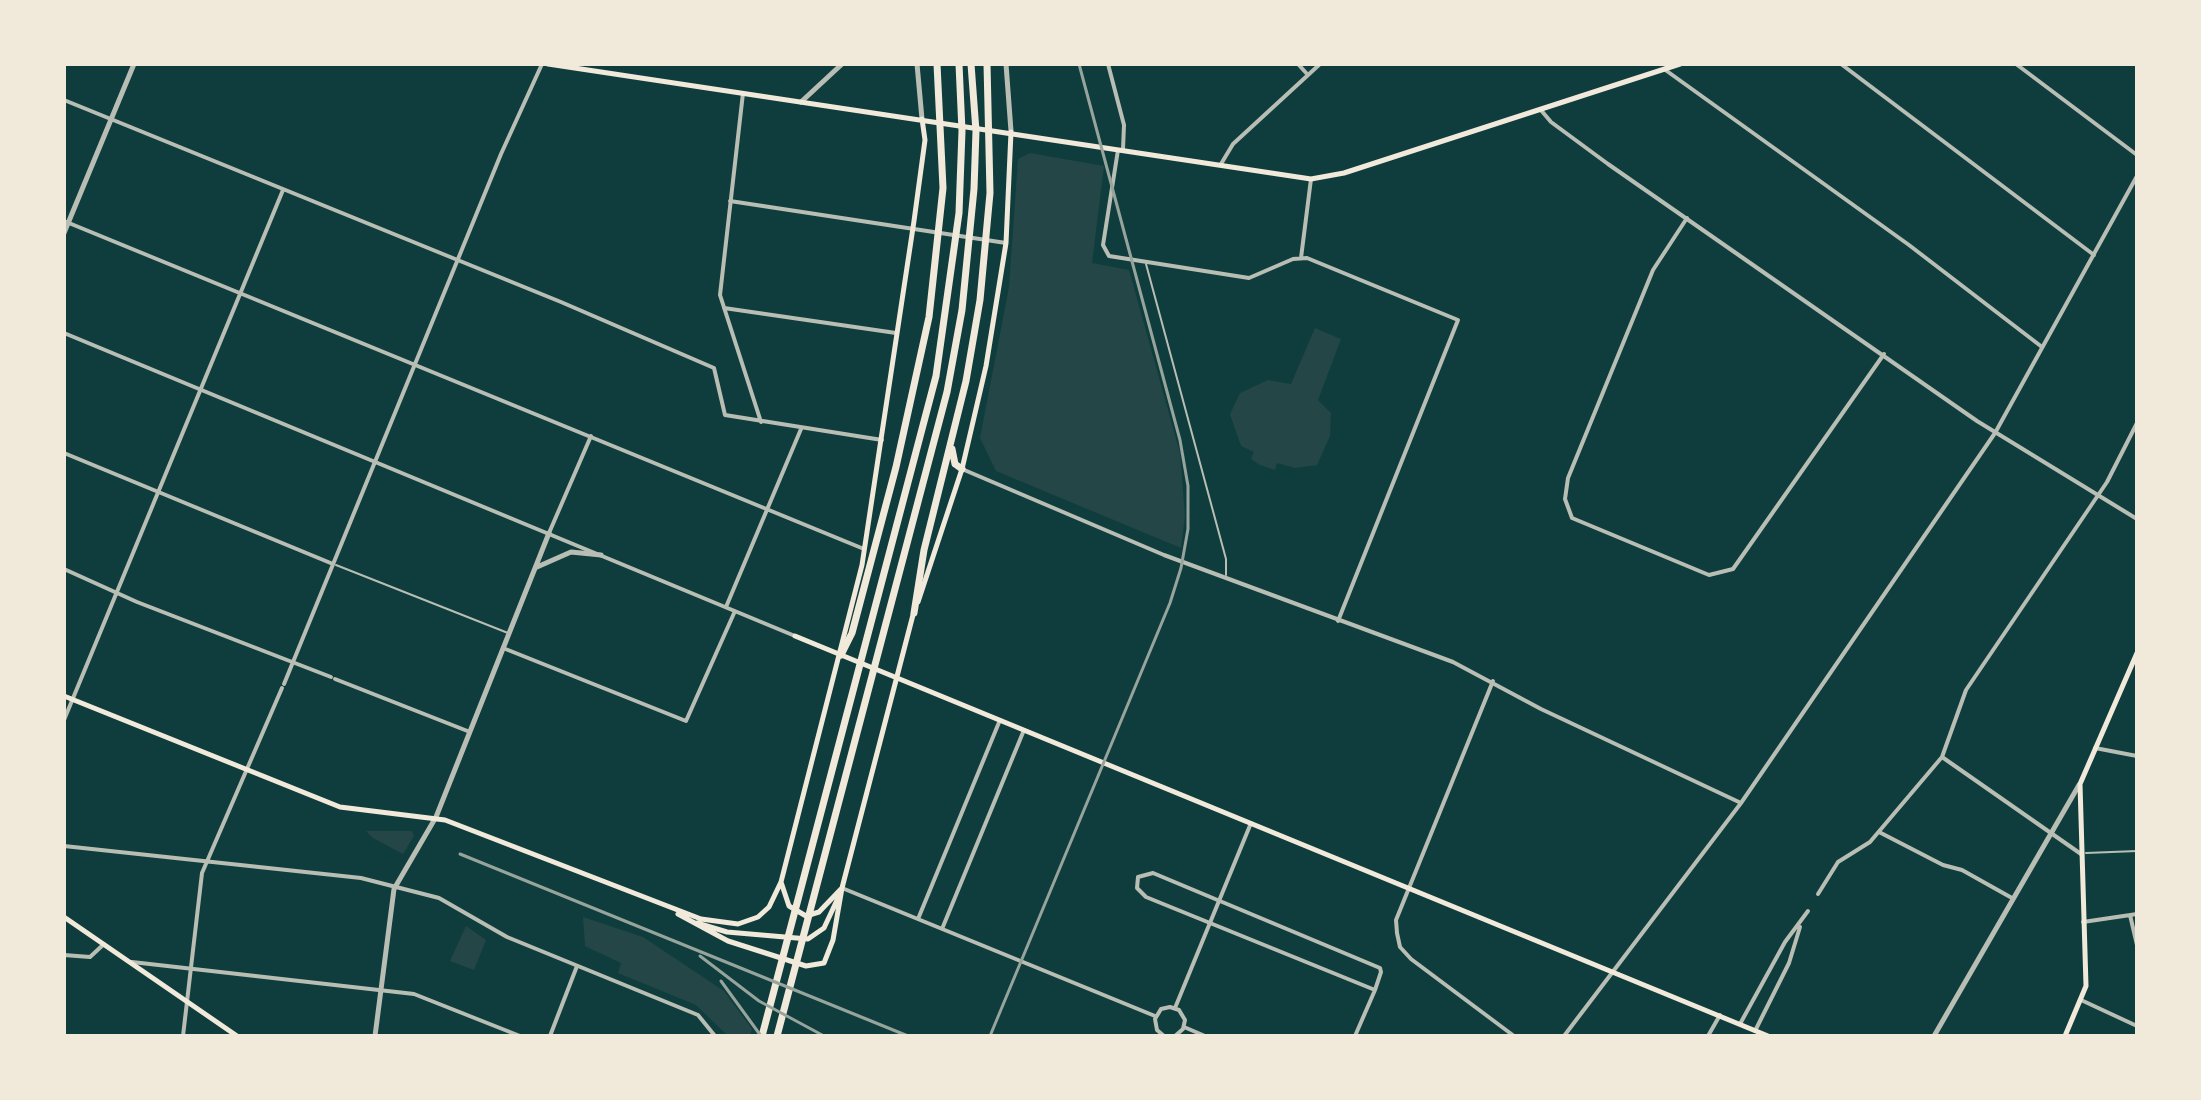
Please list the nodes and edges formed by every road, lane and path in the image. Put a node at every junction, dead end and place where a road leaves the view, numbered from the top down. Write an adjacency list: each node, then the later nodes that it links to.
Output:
1 (134, 64): 24 (street)
2 (542, 64): 40 (street)
3 (548, 64): 19 (main road)
4 (842, 64): 21 (street)
5 (917, 64): 23 (street)
6 (937, 64): 80 (highway)
7 (959, 64): 145 (highway)
8 (971, 64): 146 (highway)
9 (987, 64): 56 (highway)
10 (1006, 64): 25 (street)
11 (1108, 64): 26 (street)
12 (1298, 64): 18 (street)
13 (1320, 64): 18 (street)
14 (1680, 64): 17 (main road)
15 (1841, 64): 38 (street)
16 (2016, 64): 27 (street)
17 (1664, 69): 22 (main road); 46 (street)
18 (1308, 75): 28 (street)
19 (743, 93): 21 (main road); 32 (street)
20 (64, 100): 24 (street)
21 (801, 102): 23 (main road)
22 (1540, 109): 30 (main road); 33 (street)
23 (922, 119): 25 (main road); 35 (main road)
24 (111, 120): 31 (street); 34 (street)
25 (1011, 131): 26 (main road); 37 (main road)
26 (1121, 148): 28 (main road); 41 (street)
27 (2137, 155)
28 (1221, 164): 30 (main road)
29 (2137, 176): 38 (street)
30 (1311, 179): 39 (street)
31 (283, 190): 40 (street); 42 (street)
32 (730, 201): 35 (street); 43 (street)
33 (1687, 218): 47 (street); 47 (street)
34 (66, 222): 36 (street); 42 (street)
35 (913, 229): 37 (street); 45 (main road)
36 (64, 233)
37 (1006, 243): 59 (main road)
38 (2094, 255): 46 (street)
39 (1301, 258): 41 (street); 75 (street)
40 (457, 262): 48 (street); 50 (street)
41 (1146, 263): 70 (lane)
42 (241, 293): 48 (street); 49 (street)
43 (724, 308): 45 (street); 50 (street)
44 (64, 333): 49 (street)
45 (896, 333): 55 (main road)
46 (2042, 347): 53 (street)
47 (1884, 354): 53 (street)
48 (416, 363): 54 (street); 58 (street)
49 (201, 388): 58 (street); 60 (street)
50 (761, 422): 52 (street)
51 (2137, 423): 61 (street)
52 (801, 429): 55 (street); 62 (street)
53 (1995, 433): 61 (street); 95 (street)
54 (591, 436): 62 (street); 64 (street)
55 (882, 440): 65 (main road)
56 (951, 447): 59 (highway); 74 (highway)
57 (64, 453): 60 (street)
58 (377, 461): 64 (street); 67 (street)
59 (962, 469): 70 (street); 74 (main road)
60 (157, 492): 67 (street); 71 (street)
61 (2098, 493): 63 (street); 92 (street)
62 (767, 508): 65 (street); 72 (street)
63 (2137, 519)
64 (549, 533): 66 (street); 68 (street)
65 (864, 549): 80 (main road)
66 (601, 555): 68 (street); 72 (street)
67 (333, 564): 76 (lane); 81 (street)
68 (536, 567): 76 (street)
69 (64, 569): 71 (street)
70 (1226, 575): 75 (street)
71 (116, 590): 81 (street); 85 (street)
72 (726, 607): 73 (street)
73 (735, 611): 77 (street); 78 (street)
74 (914, 613): 82 (main road)
75 (1338, 621): 83 (street)
76 (509, 633): 78 (street)
77 (795, 636): 80 (main road)
78 (503, 648): 89 (street)
79 (2137, 653): 90 (main road)
80 (841, 655): 82 (main road); 104 (main road)
81 (293, 662): 89 (street); 93 (street)
82 (897, 678): 87 (main road); 106 (main road)
83 (1493, 681): 95 (street); 107 (street)
84 (64, 696): 85 (main road)
85 (72, 699): 86 (street); 93 (main road)
86 (64, 720)
87 (1000, 720): 88 (main road); 117 (street)
88 (1024, 730): 97 (main road); 121 (street)
89 (470, 732): 96 (street)
90 (2095, 748): 91 (street); 94 (main road)
91 (2137, 756)
92 (1942, 757): 98 (street); 99 (street)
93 (248, 770): 96 (main road); 103 (street)
94 (2080, 784): 99 (street); 102 (main road)
95 (1741, 803): 152 (street)
96 (436, 817): 105 (street); 111 (main road)
97 (1251, 823): 107 (main road); 110 (street)
98 (1879, 832): 108 (street); 109 (street)
99 (2049, 833): 102 (street); 109 (street)
100 (64, 846): 103 (street)
101 (2137, 851): 102 (lane)
102 (2081, 854): 120 (main road)
103 (207, 861): 105 (street); 127 (street)
104 (781, 882): 106 (main road); 111 (main road)
105 (395, 886): 126 (street); 128 (street)
106 (842, 888): 116 (main road); 116 (main road); 117 (street)
107 (1409, 888): 133 (main road); 151 (street)
108 (1818, 894)
109 (2012, 898): 155 (street)
110 (1220, 899): 118 (street); 118 (street); 129 (street)
111 (666, 908): 116 (main road)
112 (1808, 911): 119 (street)
113 (2137, 914): 114 (street)
114 (2130, 915): 120 (street); 123 (street)
115 (64, 917): 122 (main road)
116 (684, 918)
117 (918, 919): 121 (street)
118 (1210, 922): 129 (street); 132 (street)
119 (1801, 922): 135 (street); 138 (street)
120 (2083, 922): 131 (main road)
121 (942, 929): 134 (street)
122 (104, 944): 124 (street); 125 (main road)
123 (2137, 945)
124 (64, 955)
125 (132, 962): 127 (street); 130 (main road)
126 (577, 966): 143 (street); 144 (street)
127 (191, 969): 128 (street); 130 (street)
128 (381, 990): 141 (street); 142 (street)
129 (1375, 990): 150 (street)
130 (187, 1000): 139 (street); 140 (main road)
131 (2081, 1000): 136 (street); 156 (main road)
132 (1175, 1008): 134 (street); 137 (street)
133 (1720, 1015): 135 (main road); 153 (street)
134 (1155, 1016): 147 (street)
135 (1740, 1024): 138 (main road)
136 (2137, 1026)
137 (1184, 1027): 148 (street); 149 (street)
138 (1755, 1031): 154 (main road)
139 (183, 1036)
140 (237, 1036)
141 (375, 1036)
142 (520, 1036)
143 (550, 1036)
144 (715, 1036)
145 (762, 1036)
146 (777, 1036)
147 (1164, 1036)
148 (1175, 1036)
149 (1205, 1036)
150 (1355, 1036)
151 (1514, 1036)
152 (1564, 1036)
153 (1708, 1036)
154 (1768, 1036)
155 (1934, 1036)
156 (2065, 1036)

